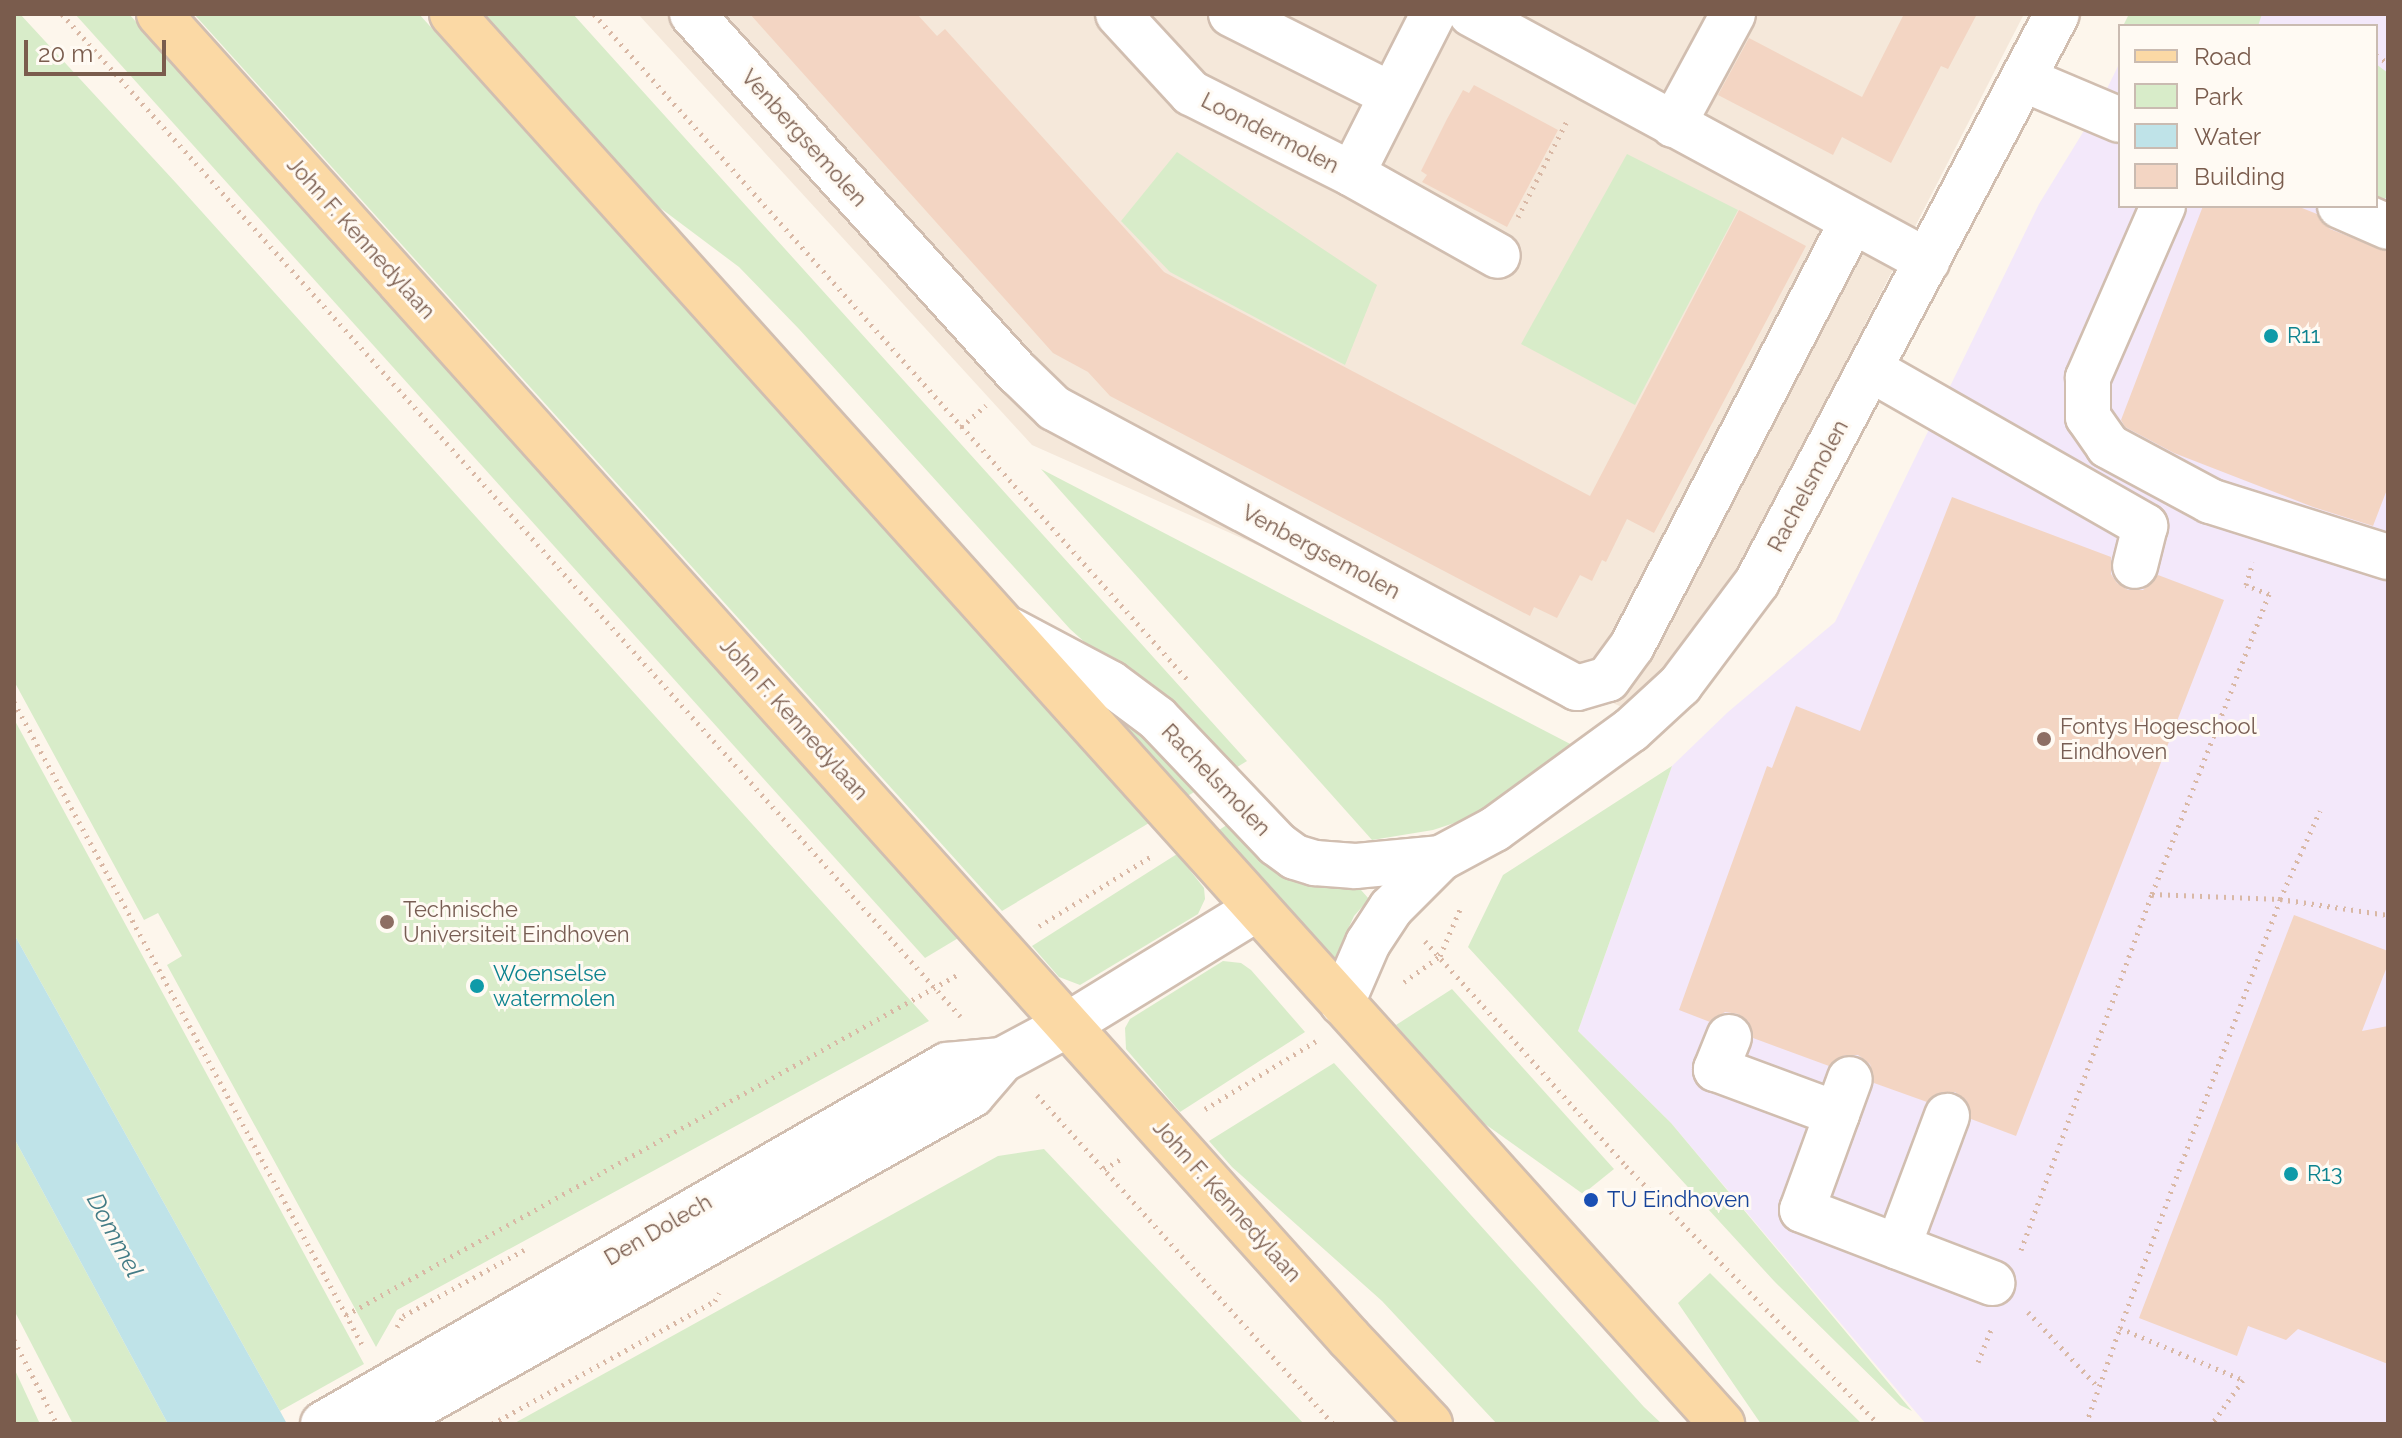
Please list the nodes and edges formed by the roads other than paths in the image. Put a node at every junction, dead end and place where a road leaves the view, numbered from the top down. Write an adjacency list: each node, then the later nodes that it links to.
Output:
1 (159, 14): 28 (main road, John F. Kennedylaan)
2 (452, 14): 24 (main road)
3 (692, 14): 17 (street, Venbergsemolen)
4 (1231, 14): 11 (street)
5 (1433, 14): 11 (street, Loondermolen)
6 (1471, 14): 13 (street)
7 (1733, 14): 13 (street)
8 (2057, 14): 10 (street, Rachelsmolen)
9 (1123, 16): 14 (street, Loondermolen)
10 (2023, 79): 12 (street); 20 (street, Rachelsmolen)
11 (1392, 95): 14 (street, Loondermolen)
12 (2118, 119)
13 (1673, 125): 17 (street)
14 (1352, 174): 19 (street, Loondermolen)
15 (2162, 208): 22 (street)
16 (2345, 208): 18 (street)
17 (1851, 223): 20 (street)
18 (2388, 227)
19 (1498, 256)
20 (1927, 261): 21 (street, Rachelsmolen)
21 (1870, 369): 23 (street); 25 (street, Rachelsmolen)
22 (2388, 557)
23 (2135, 566)
24 (1010, 630): 25 (street, Rachelsmolen); 26 (main road)
25 (1441, 858): 27 (street, Rachelsmolen)
26 (1257, 909): 27 (main road); 28 (street)
27 (1342, 1003): 37 (main road)
28 (1069, 1024): 30 (street, Den Dolech); 36 (main road, John F. Kennedylaan)
29 (1729, 1037): 32 (street)
30 (1002, 1060): 34 (street, Den Dolech); 35 (street, Den Dolech)
31 (1947, 1116): 32 (street)
32 (1898, 1247): 33 (street)
33 (1998, 1288)
34 (323, 1424)
35 (386, 1424)
36 (1430, 1424)
37 (1722, 1424)

